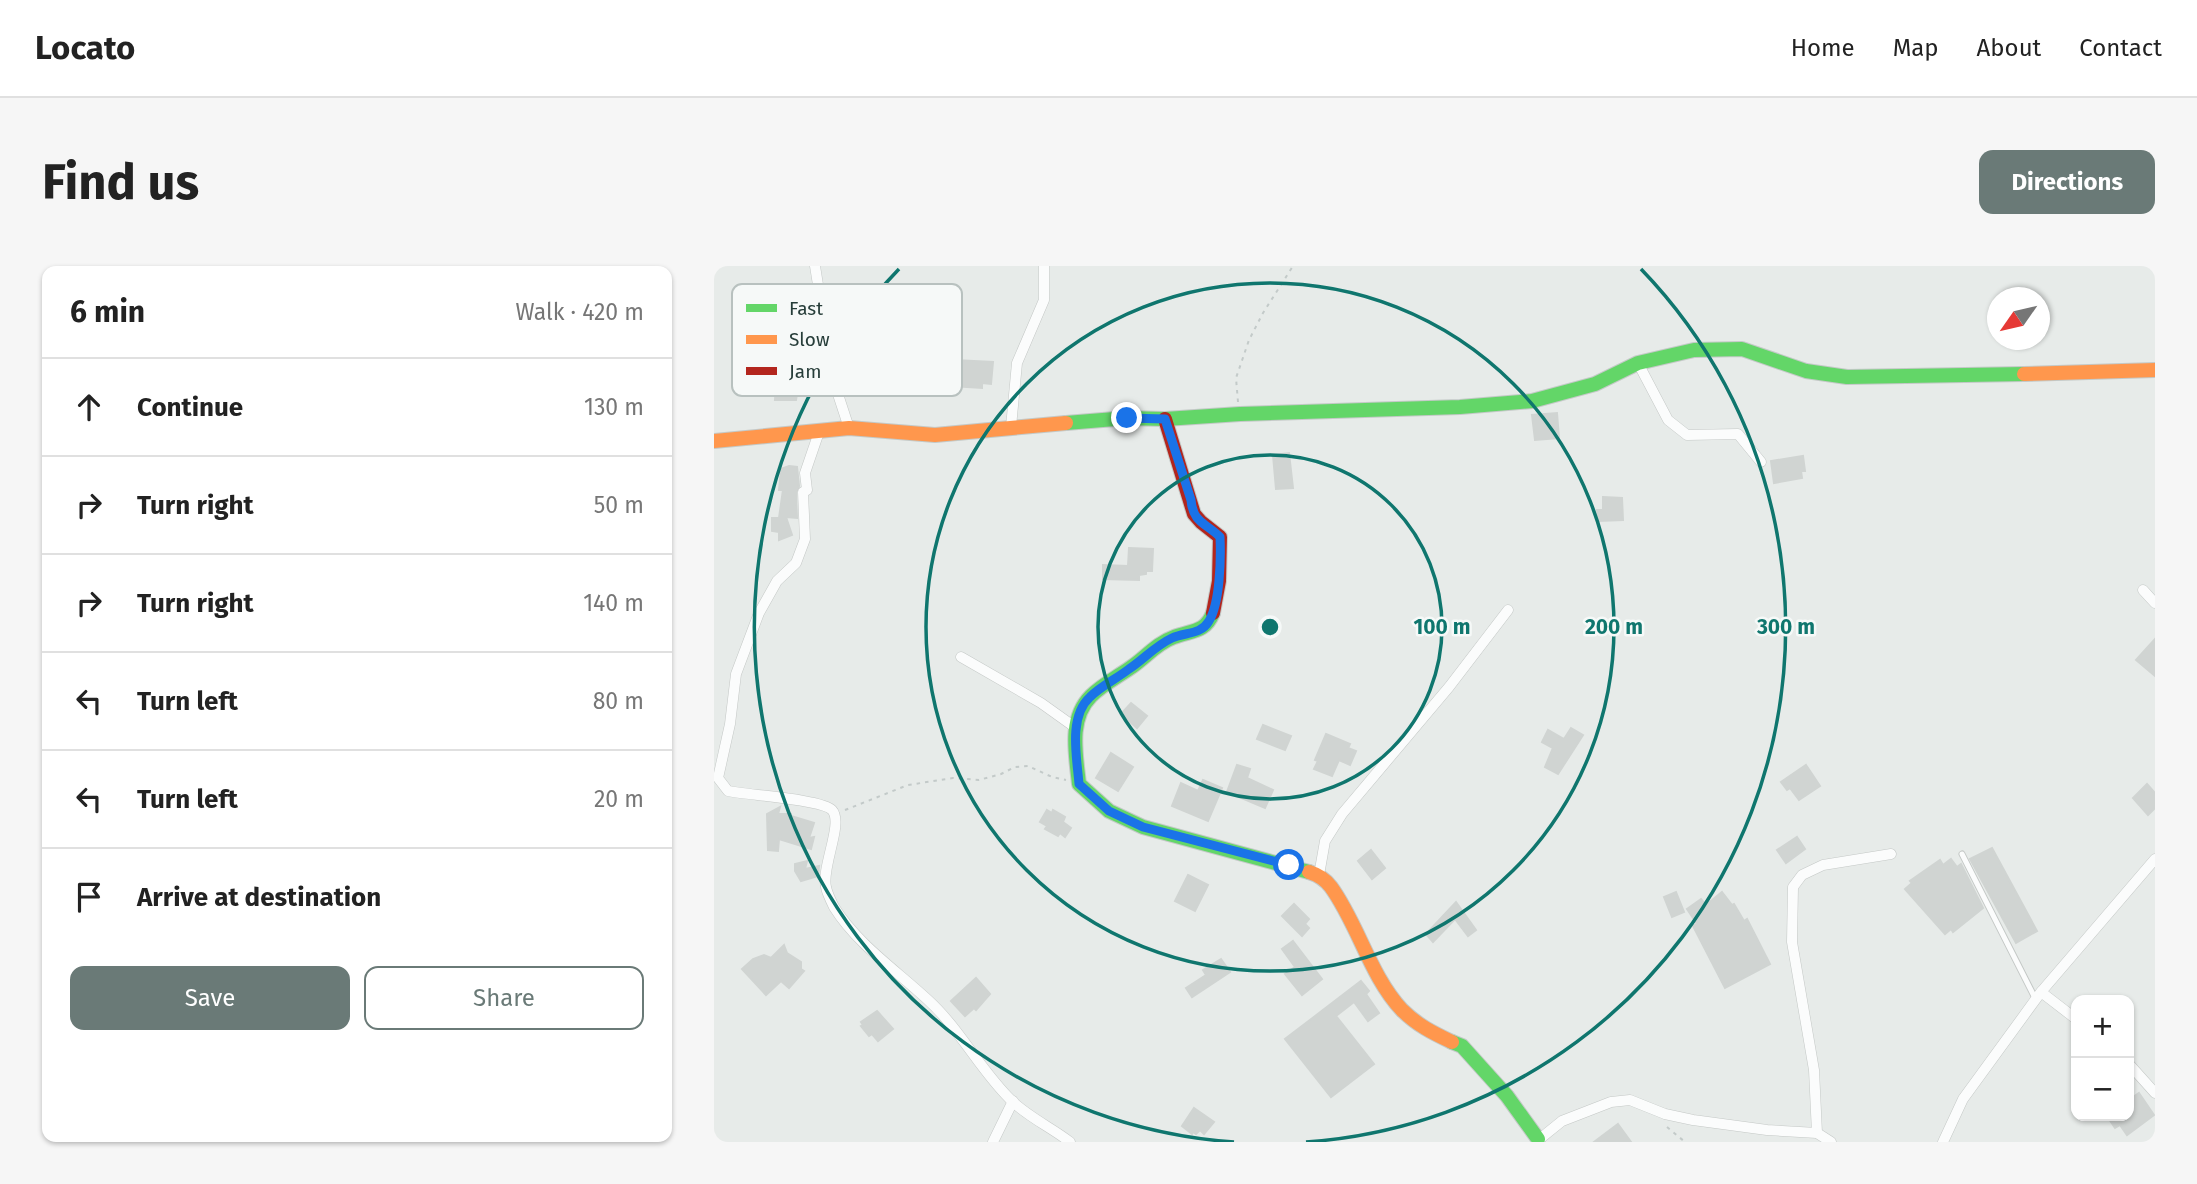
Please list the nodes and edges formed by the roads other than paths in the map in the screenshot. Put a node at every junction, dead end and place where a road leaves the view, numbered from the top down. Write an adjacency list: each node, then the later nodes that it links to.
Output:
1 (815, 266): 3 (street)
2 (1044, 266): 8 (street)
3 (818, 284)
4 (1638, 363): 5 (street); 7 (street); 12 (street)
5 (2155, 370)
6 (839, 396): 9 (street)
7 (1165, 419): 8 (street); 17 (street)
8 (1011, 427): 9 (street)
9 (849, 428): 10 (street)
10 (819, 432): 11 (street); 26 (street)
11 (714, 441)
12 (1761, 462)
13 (2144, 590): 14 (street)
14 (2155, 603)
15 (1508, 610): 21 (street)
16 (961, 657): 17 (street)
17 (1076, 728): 21 (street)
18 (1891, 854): 27 (street)
19 (1962, 854): 22 (lane)
20 (2155, 859): 22 (street)
21 (1319, 875): 28 (street)
22 (2039, 996): 23 (street); 32 (street)
23 (2071, 1016)
24 (2134, 1070): 25 (street)
25 (2155, 1093)
26 (1013, 1101): 29 (street); 30 (street)
27 (1818, 1133): 28 (street); 31 (street)
28 (1537, 1141)
29 (993, 1142)
30 (1070, 1142)
31 (1831, 1142)
32 (1943, 1142)

